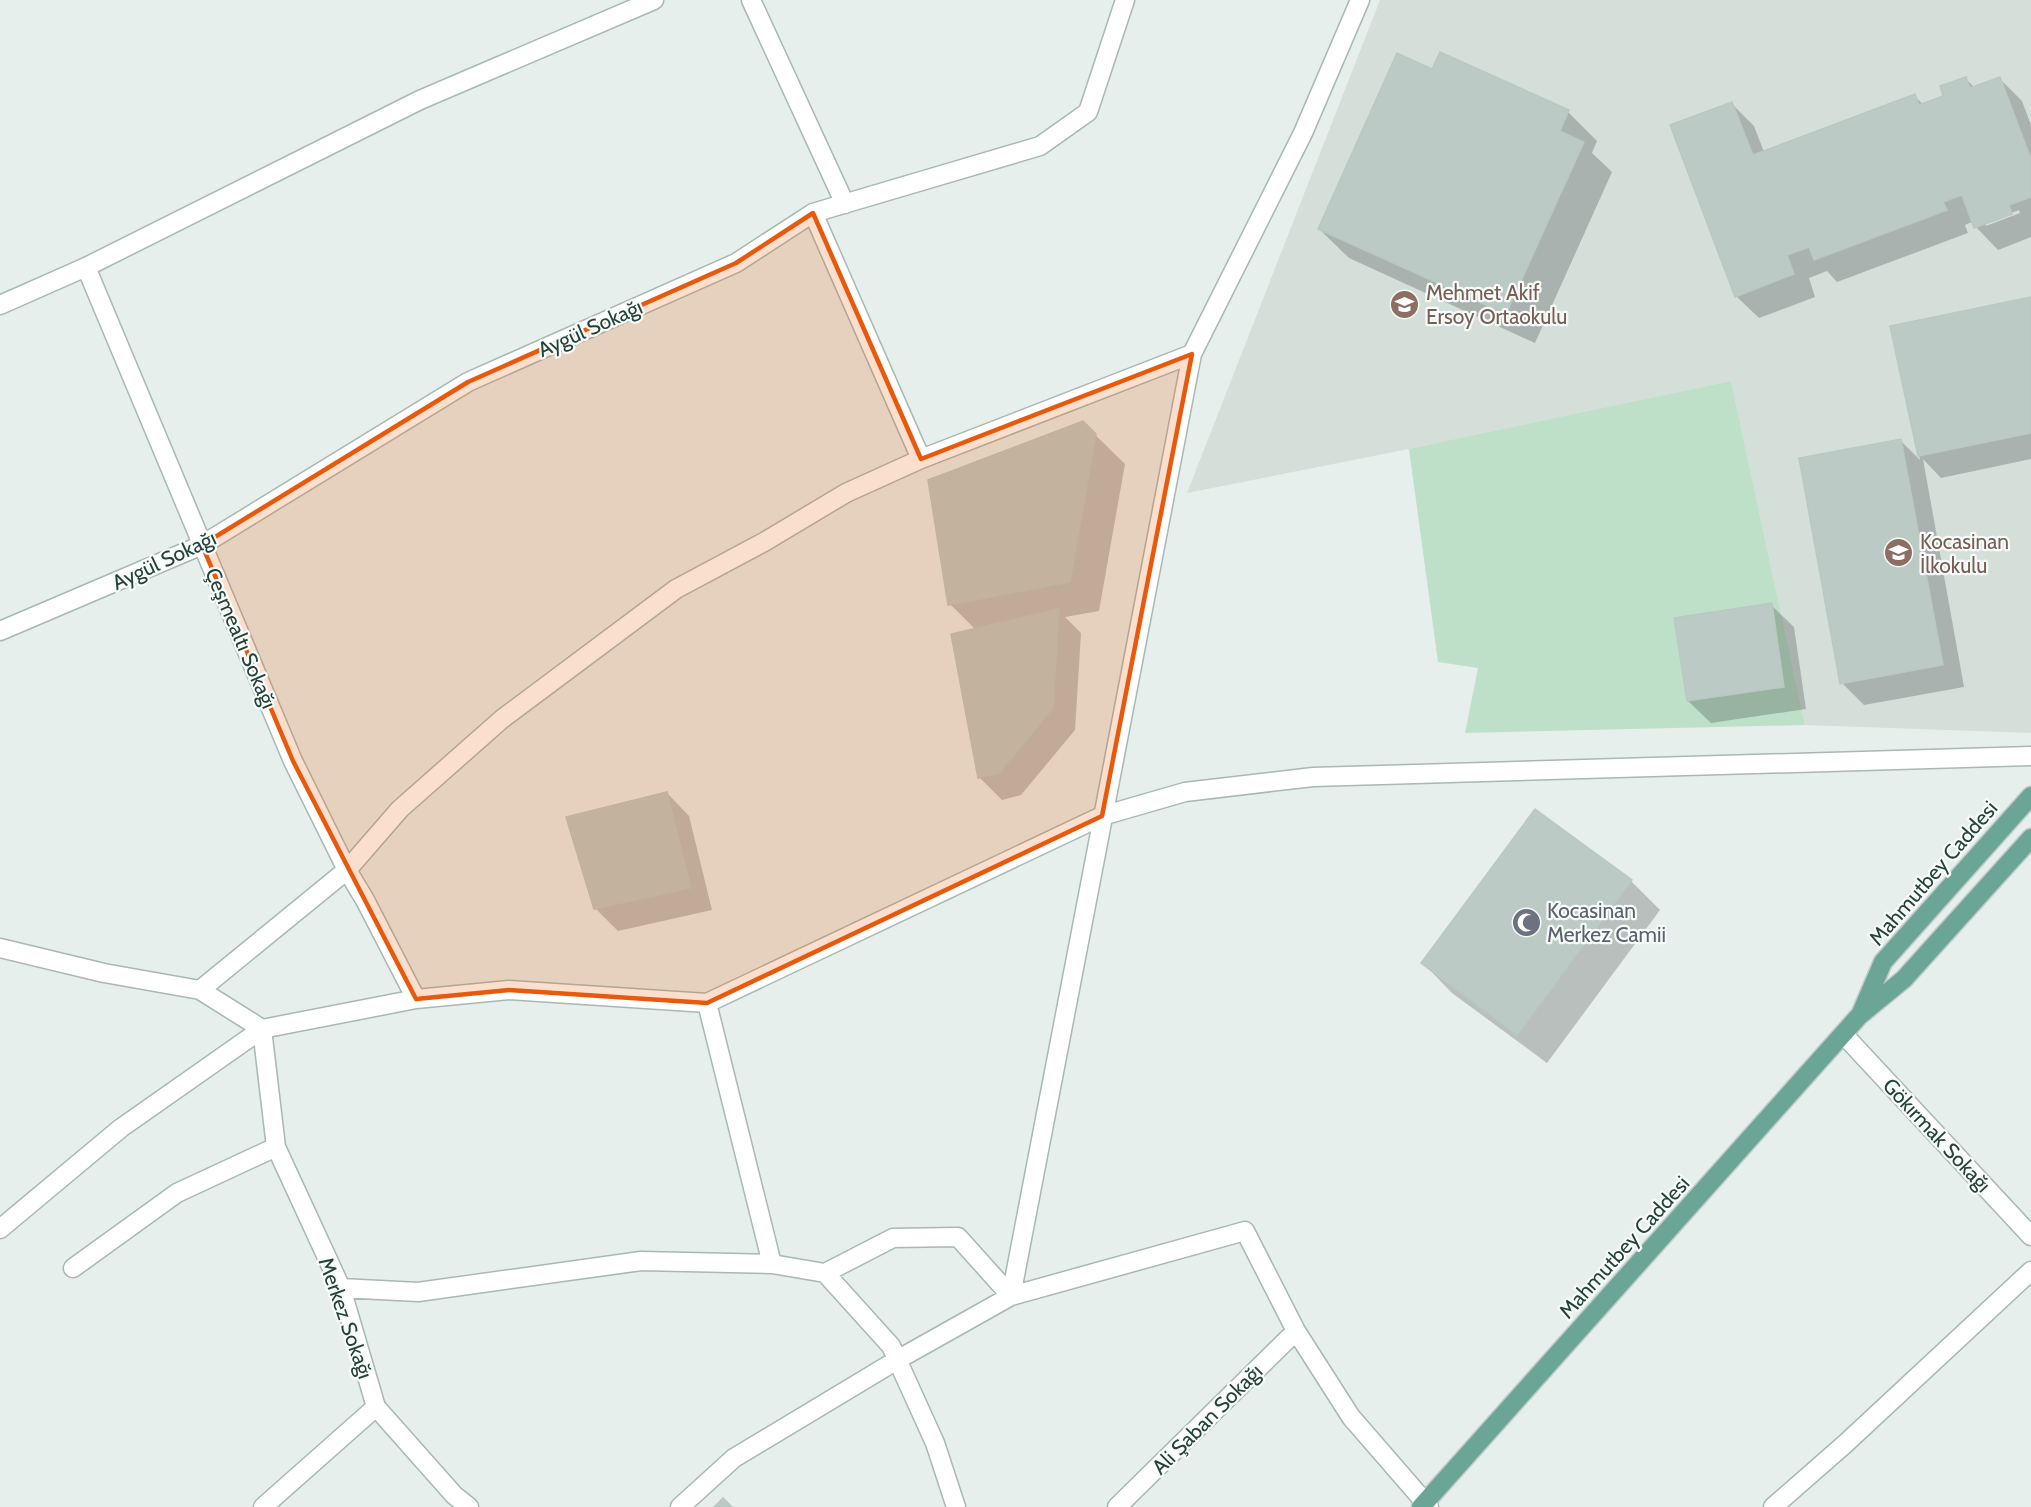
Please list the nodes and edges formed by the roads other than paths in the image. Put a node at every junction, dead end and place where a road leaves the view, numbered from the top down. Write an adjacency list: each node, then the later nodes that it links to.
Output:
1 (654, 0): 7 (street)
2 (751, 0): 5 (street)
3 (1125, 0): 5 (street, Aygül Sokağı)
4 (1360, 0): 9 (street)
5 (845, 204): 6 (street, Aygül Sokağı)
6 (813, 213): 10 (street); 11 (street, Aygül Sokağı)
7 (86, 267): 8 (street); 11 (street, Çeşmealtı Sokağı)
8 (0, 305)
9 (1192, 354): 10 (street); 15 (street)
10 (921, 459): 17 (street)
11 (202, 545): 12 (street, Aygül Sokağı); 17 (street, Çeşmealtı Sokağı)
12 (0, 631)
13 (2031, 756): 15 (street)
14 (2031, 796): 22 (main road, Mahmutbey Caddesi)
15 (1102, 816): 21 (street); 33 (street)
16 (2031, 838): 22 (main road, Mahmutbey Caddesi)
17 (348, 870): 19 (street); 20 (street, Çeşmealtı Sokağı)
18 (0, 948): 19 (street)
19 (200, 990): 23 (street)
20 (416, 999): 21 (street); 23 (street)
21 (706, 1003): 28 (street)
22 (1860, 1017): 24 (main road, Mahmutbey Caddesi)
23 (261, 1029): 25 (street, Merkez Sokağı); 26 (street)
24 (1844, 1035): 27 (street, Gökırmak Sokağı); 38 (main road, Mahmutbey Caddesi)
25 (276, 1147): 29 (street); 32 (street, Merkez Sokağı)
26 (0, 1229)
27 (2031, 1236)
28 (772, 1264): 31 (street); 32 (street)
29 (73, 1268)
30 (2031, 1271): 44 (street)
31 (825, 1273): 33 (street); 35 (street)
32 (340, 1288): 36 (street, Merkez Sokağı)
33 (1011, 1296): 34 (street); 35 (street)
34 (1296, 1330): 38 (street); 43 (street, Ali Şaban Sokağı)
35 (897, 1360): 41 (street); 42 (street)
36 (376, 1407): 37 (street, Merkez Sokağı); 39 (street)
37 (450, 1501): 40 (street, Merkez Sokağı)
38 (1425, 1505)
39 (263, 1507)
40 (470, 1507)
41 (680, 1507)
42 (956, 1507)
43 (1117, 1507)
44 (1773, 1507)

